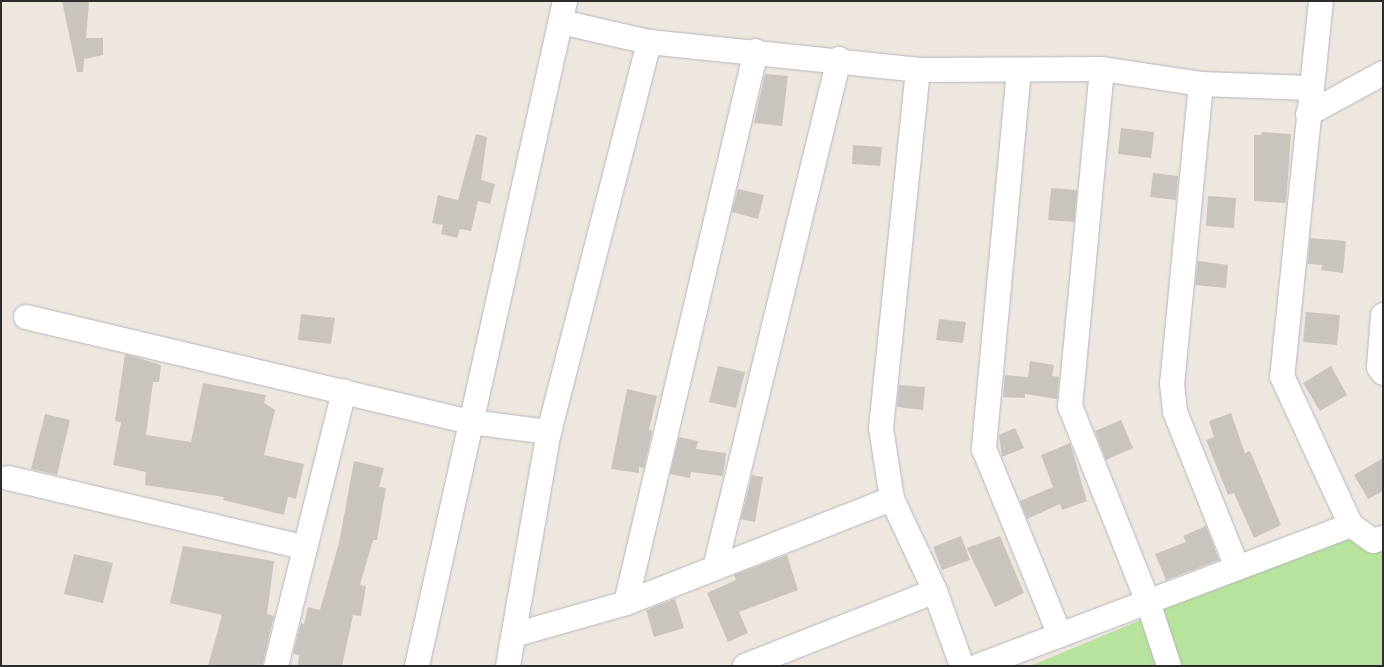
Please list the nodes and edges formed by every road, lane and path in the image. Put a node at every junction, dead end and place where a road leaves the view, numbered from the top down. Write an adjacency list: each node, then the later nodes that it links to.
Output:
1 (1321, 1): 11 (street)
2 (563, 11): 3 (street); 17 (street)
3 (649, 42): 4 (street); 18 (street)
4 (756, 51): 5 (street); 28 (street)
5 (839, 59): 7 (street); 24 (street)
6 (1102, 69): 8 (street); 10 (street); 27 (street)
7 (918, 70): 8 (street); 20 (street)
8 (1019, 70): 30 (street)
9 (1383, 73): 12 (street)
10 (1201, 84): 11 (street); 25 (street)
11 (1310, 88): 12 (street)
12 (1308, 114): 21 (street)
13 (1383, 315): 15 (street)
14 (26, 317): 16 (street)
15 (1382, 368)
16 (344, 391): 17 (street); 23 (street)
17 (471, 422): 18 (street); 32 (street)
18 (549, 432): 29 (street)
19 (8, 478): 23 (street)
20 (892, 499): 24 (street); 26 (street)
21 (1351, 525): 22 (street); 25 (street)
22 (1383, 538)
23 (304, 547): 31 (street)
24 (715, 568): 28 (street)
25 (1237, 568): 27 (street)
26 (935, 591): 34 (street); 35 (street)
27 (1148, 602): 30 (street); 37 (street)
28 (626, 603): 29 (street)
29 (514, 635): 33 (street)
30 (1060, 635): 36 (street)
31 (276, 666)
32 (417, 666)
33 (508, 666)
34 (745, 666)
35 (962, 666)
36 (978, 666)
37 (1169, 666)

